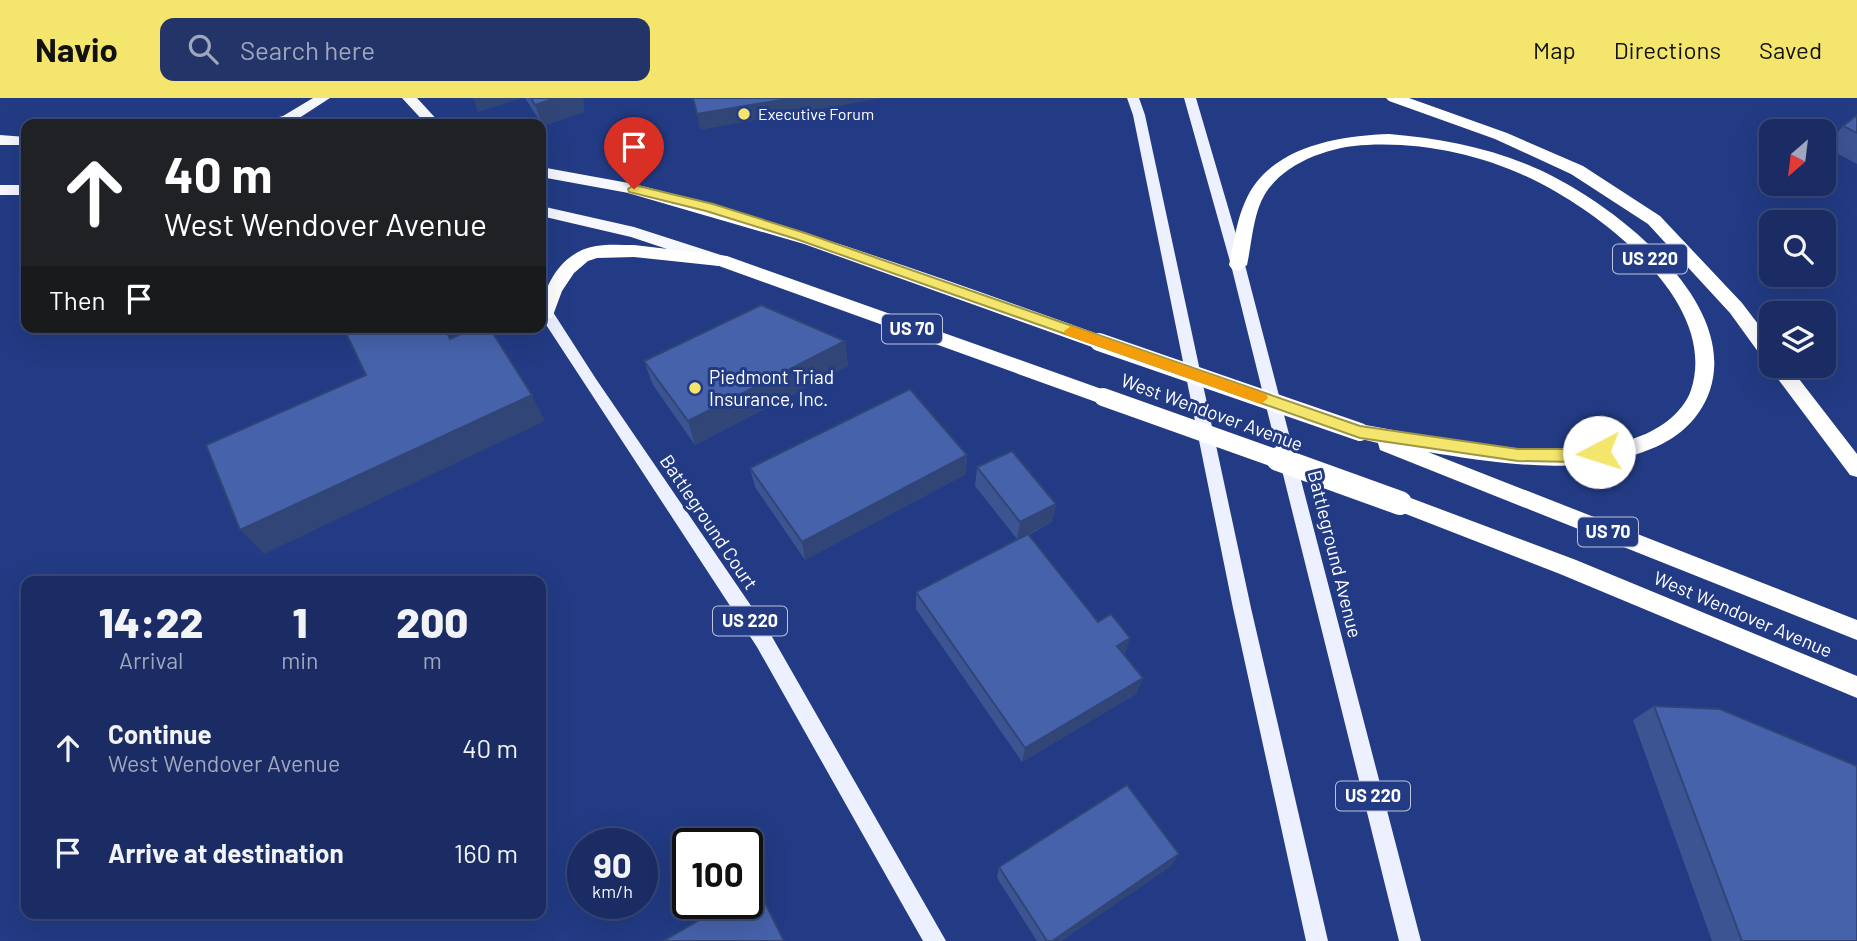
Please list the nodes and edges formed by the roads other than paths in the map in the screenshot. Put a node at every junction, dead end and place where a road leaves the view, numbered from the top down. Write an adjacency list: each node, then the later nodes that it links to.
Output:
1 (323, 98): 6 (highway)
2 (409, 98): 7 (highway)
3 (1133, 98): 26 (main road)
4 (1189, 98): 16 (main road, Battleground Avenue)
5 (1394, 98): 19 (highway)
6 (288, 119)
7 (429, 119)
8 (0, 140): 9 (highway)
9 (21, 141)
10 (546, 171): 11 (highway, West Wendover Avenue / US 70)
11 (634, 189): 21 (highway, West Wendover Avenue / US 70, bridge)
12 (0, 190): 13 (highway)
13 (21, 190)
14 (546, 212): 15 (highway, West Wendover Avenue / US 70)
15 (721, 260): 17 (highway); 24 (highway, West Wendover Avenue / US 70, bridge)
16 (1238, 265): 21 (highway, US 220); 27 (main road, Battleground Avenue / US 220)
17 (546, 306)
18 (546, 314): 25 (main road, Battleground Court / US 220)
19 (1759, 339)
20 (1788, 378): 22 (highway)
21 (1360, 432): 23 (highway, West Wendover Avenue / US 70)
22 (1857, 469)
23 (1857, 630)
24 (1857, 687)
25 (935, 941)
26 (1317, 941)
27 (1410, 941)

